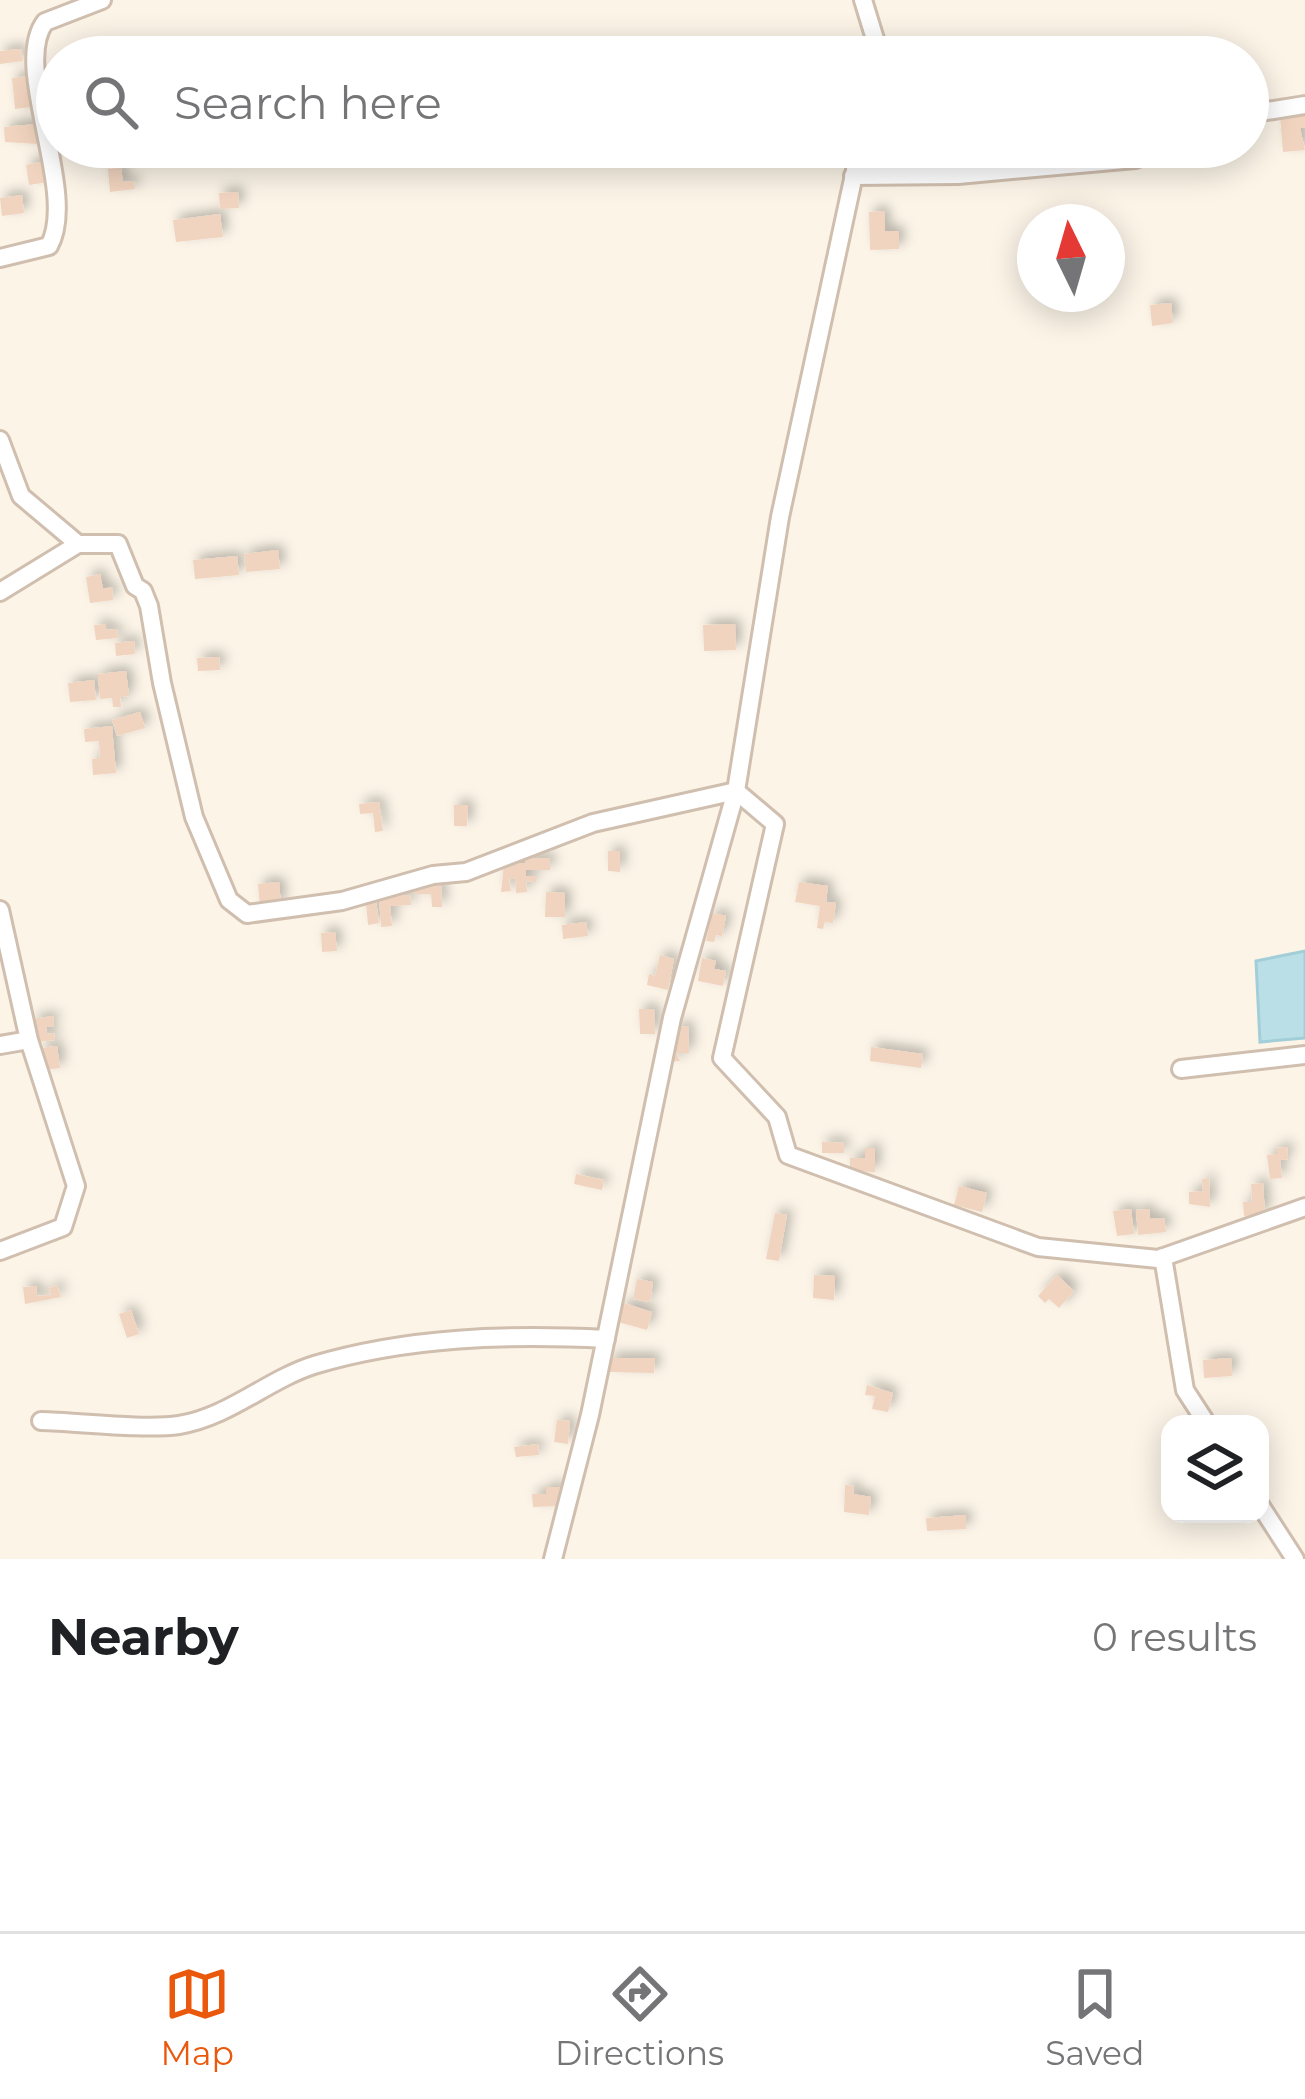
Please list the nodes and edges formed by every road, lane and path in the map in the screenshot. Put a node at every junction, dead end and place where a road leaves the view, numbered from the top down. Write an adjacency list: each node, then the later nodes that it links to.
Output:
1 (102, 0): 3 (street)
2 (863, 0): 4 (street)
3 (38, 36)
4 (874, 36)
5 (1305, 105): 6 (street)
6 (1269, 111)
7 (50, 168): 11 (street)
8 (855, 168): 10 (street)
9 (1036, 168): 10 (street)
10 (853, 176): 15 (street)
11 (0, 258)
12 (0, 440): 13 (street)
13 (78, 544): 14 (street); 15 (street)
14 (0, 592)
15 (736, 791): 23 (street); 24 (street)
16 (0, 910): 17 (street)
17 (28, 1040): 18 (street); 22 (street)
18 (0, 1045)
19 (1305, 1055): 20 (street)
20 (1181, 1069)
21 (1305, 1207): 23 (street)
22 (0, 1251)
23 (1163, 1257): 25 (street)
24 (606, 1339): 26 (street); 28 (street)
25 (1201, 1415)
26 (41, 1421)
27 (1269, 1519): 29 (street)
28 (553, 1559)
29 (1295, 1559)

